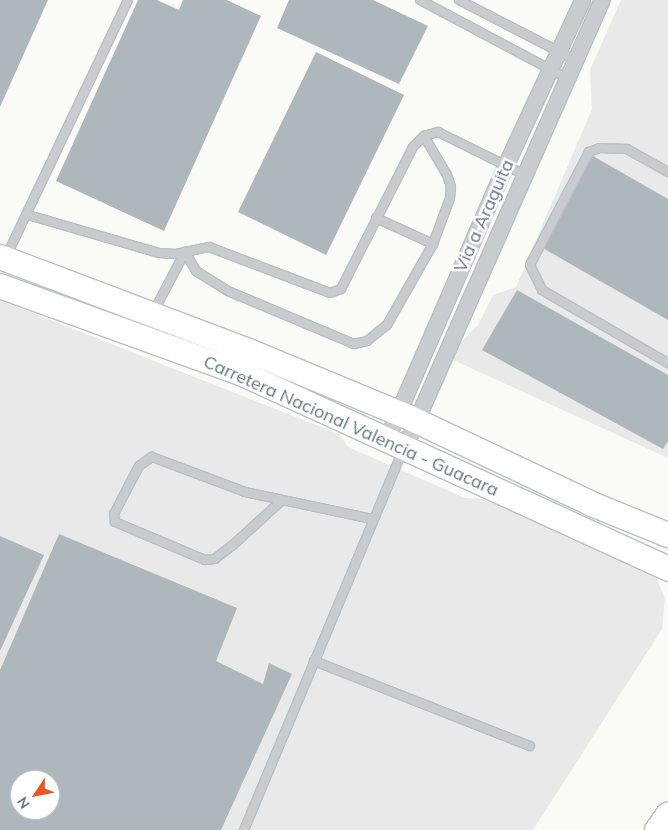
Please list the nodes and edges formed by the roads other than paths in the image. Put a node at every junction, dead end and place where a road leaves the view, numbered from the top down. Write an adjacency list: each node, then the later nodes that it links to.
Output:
1 (128, 0): 14 (lane)
2 (420, 0): 8 (lane)
3 (460, 0): 6 (lane)
4 (582, 0): 6 (street, Via a Araguita)
5 (602, 0): 7 (street, Via a Araguita)
6 (558, 51): 7 (lane); 8 (street, Via a Araguita)
7 (576, 60): 9 (street, Via a Araguita)
8 (552, 68): 9 (lane); 11 (street, Via a Araguita)
9 (568, 78): 13 (street, Via a Araguita)
10 (424, 136): 11 (lane); 15 (lane); 16 (lane)
11 (506, 164): 13 (lane); 22 (street, Via a Araguita)
12 (668, 172): 21 (lane)
13 (523, 174): 22 (street, Via a Araguita)
14 (28, 215): 17 (lane); 18 (lane)
15 (376, 218): 16 (lane); 17 (lane)
16 (433, 244): 17 (lane)
17 (185, 252): 20 (lane)
18 (3, 258): 20 (main road, Carretera Nacional Valencia - Guacara)
19 (0, 286): 23 (main road, Carretera Nacional Valencia - Guacara)
20 (153, 313): 22 (main road, Carretera Nacional Valencia - Guacara)
21 (668, 363)
22 (407, 417): 23 (street, Via a Araguita); 26 (main road, Carretera Nacional Valencia - Guacara)
23 (395, 444): 25 (lane); 27 (main road, Carretera Nacional Valencia - Guacara)
24 (281, 501): 24 (lane); 25 (lane)
25 (372, 519): 28 (lane)
26 (668, 535)
27 (668, 569)
28 (314, 662): 29 (lane); 31 (lane)
29 (530, 746)
30 (668, 815): 32 (main road)
31 (244, 830)
32 (657, 830)

